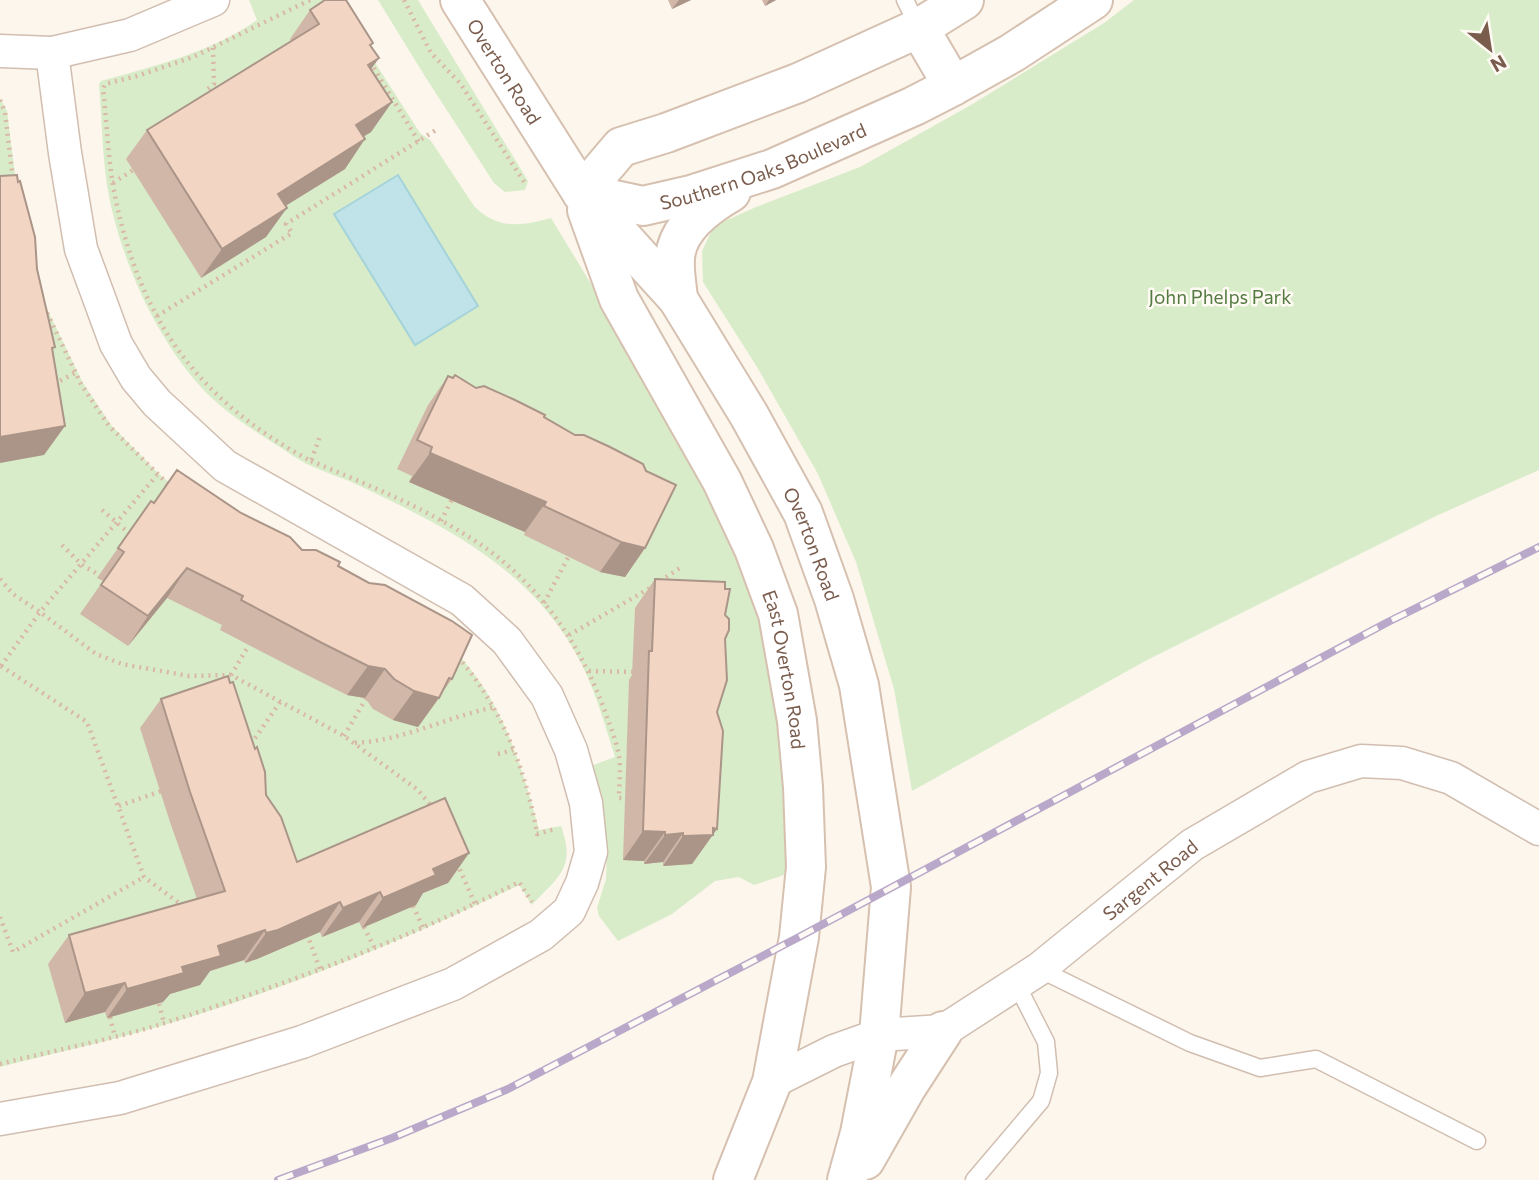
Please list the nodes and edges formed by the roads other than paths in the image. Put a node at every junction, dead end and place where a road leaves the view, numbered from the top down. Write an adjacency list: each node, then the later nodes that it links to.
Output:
1 (213, 0): 7 (street)
2 (964, 0): 5 (street)
3 (1093, 0): 8 (street, Southern Oaks Boulevard)
4 (469, 7): 10 (street, Overton Road)
5 (912, 14): 8 (street); 10 (street)
6 (0, 51): 7 (street)
7 (52, 53): 17 (street)
8 (953, 86): 9 (street, Southern Oaks Boulevard)
9 (772, 169): 10 (street, Southern Oaks Boulevard); 11 (street)
10 (582, 193): 11 (street, Overton Road); 16 (street, East Overton Road)
11 (678, 299): 15 (street, Overton Road)
12 (1539, 829): 13 (street, Sargent Road)
13 (1028, 977): 14 (street, Sargent Road); 18 (lane); 22 (lane)
14 (943, 1031): 15 (street, Sargent Road); 21 (street)
15 (879, 1035): 16 (street, Sargent Road); 20 (street, Overton Road)
16 (772, 1082): 19 (street, East Overton Road)
17 (0, 1119)
18 (1477, 1141)
19 (733, 1180)
20 (847, 1180)
21 (853, 1180)
22 (974, 1180)

